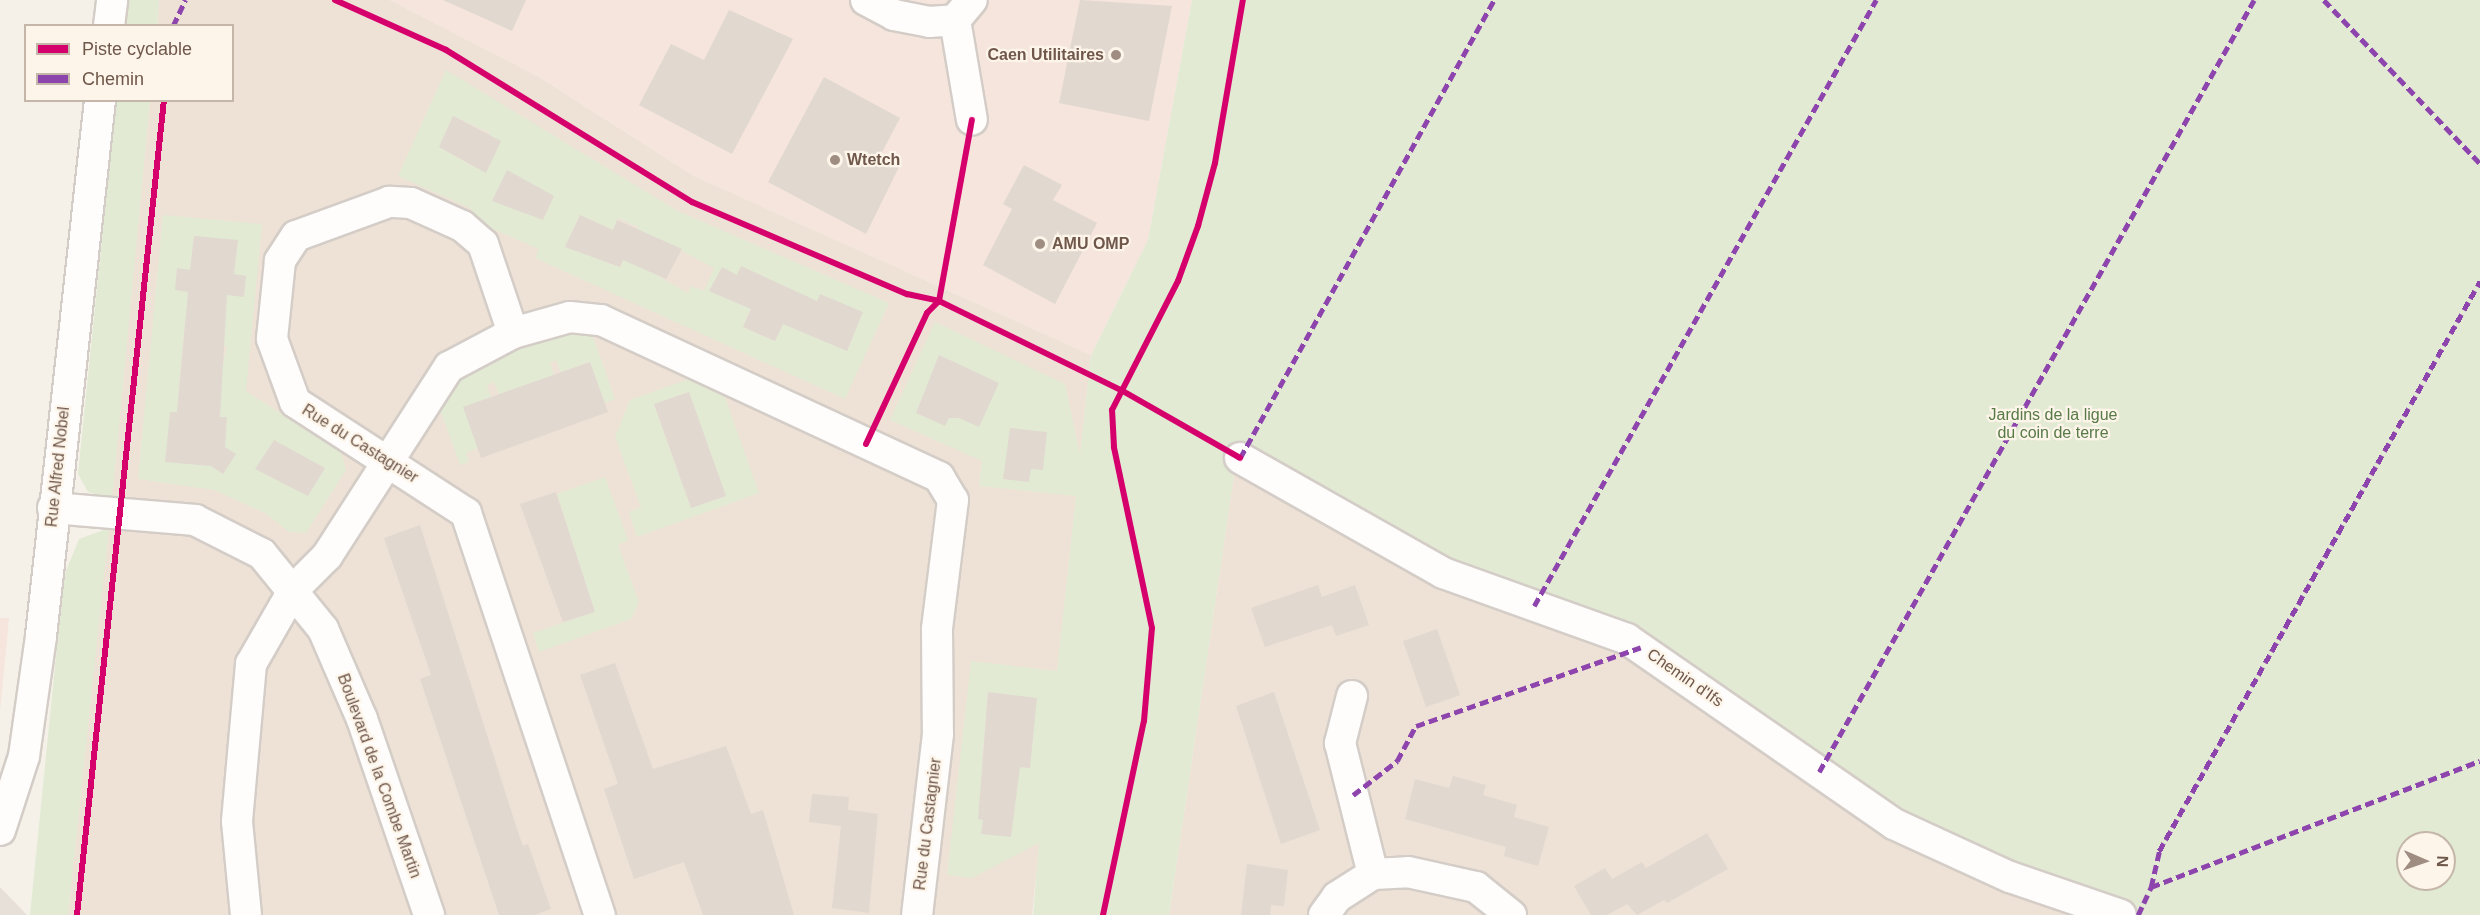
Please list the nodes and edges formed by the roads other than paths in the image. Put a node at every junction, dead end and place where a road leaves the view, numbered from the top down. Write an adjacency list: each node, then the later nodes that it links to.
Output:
1 (112, 0): 4 (street)
2 (866, 0): 3 (street)
3 (963, 10): 6 (street)
4 (109, 24)
5 (100, 102): 10 (street, Rue Alfred Nobel)
6 (972, 120)
7 (513, 333): 9 (street, Rue du Castagnier); 9 (street, Rue du Castagnier); 18 (street, Rue du Castagnier)
8 (1240, 458): 21 (street, Chemin d'Ifs)
9 (389, 462): 11 (street, Rue du Castagnier); 17 (street, Rue du Castagnier)
10 (53, 508): 11 (street, Boulevard de la Combe Martin); 13 (street, Rue Alfred Nobel)
11 (294, 589): 15 (street, Rue du Castagnier); 16 (street, Boulevard de la Combe Martin)
12 (1352, 696): 14 (street)
13 (0, 830)
14 (1373, 874): 19 (street); 20 (street)
15 (246, 915)
16 (429, 915)
17 (600, 915)
18 (917, 915)
19 (1324, 915)
20 (1511, 915)
21 (2121, 915)

